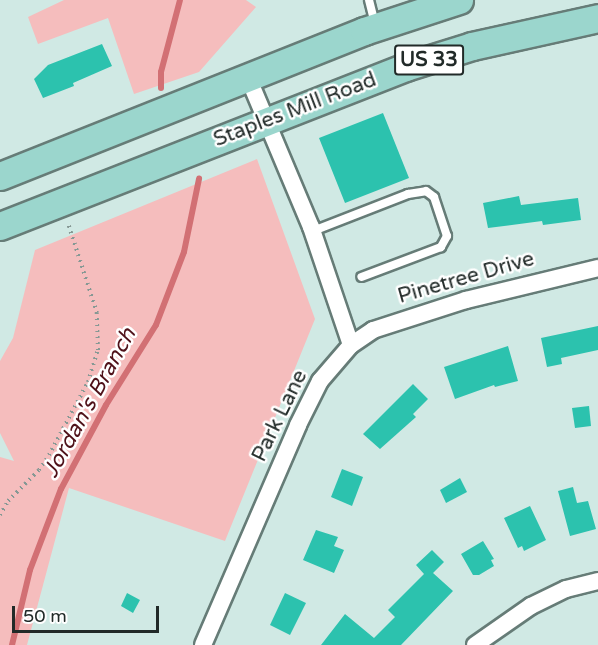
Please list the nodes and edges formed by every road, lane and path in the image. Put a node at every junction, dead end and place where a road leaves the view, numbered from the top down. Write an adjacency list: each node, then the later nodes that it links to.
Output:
1 (369, 0): 4 (lane)
2 (459, 0): 4 (main road, US 33)
3 (598, 18): 6 (main road, Staples Mill Road / US 33)
4 (376, 27): 5 (main road, US 33)
5 (248, 77): 6 (street); 7 (main road, US 33)
6 (267, 121): 8 (main road, Staples Mill Road / US 33); 10 (street)
7 (0, 176)
8 (60, 203): 9 (main road, Staples Mill Road / US 33); 14 (path)
9 (0, 226)
10 (313, 231): 12 (lane); 13 (street)
11 (598, 268): 13 (street, Pinetree Drive)
12 (360, 277)
13 (351, 345): 16 (street, Park Lane)
14 (0, 515)
15 (598, 581): 17 (street)
16 (203, 645)
17 (475, 645)

